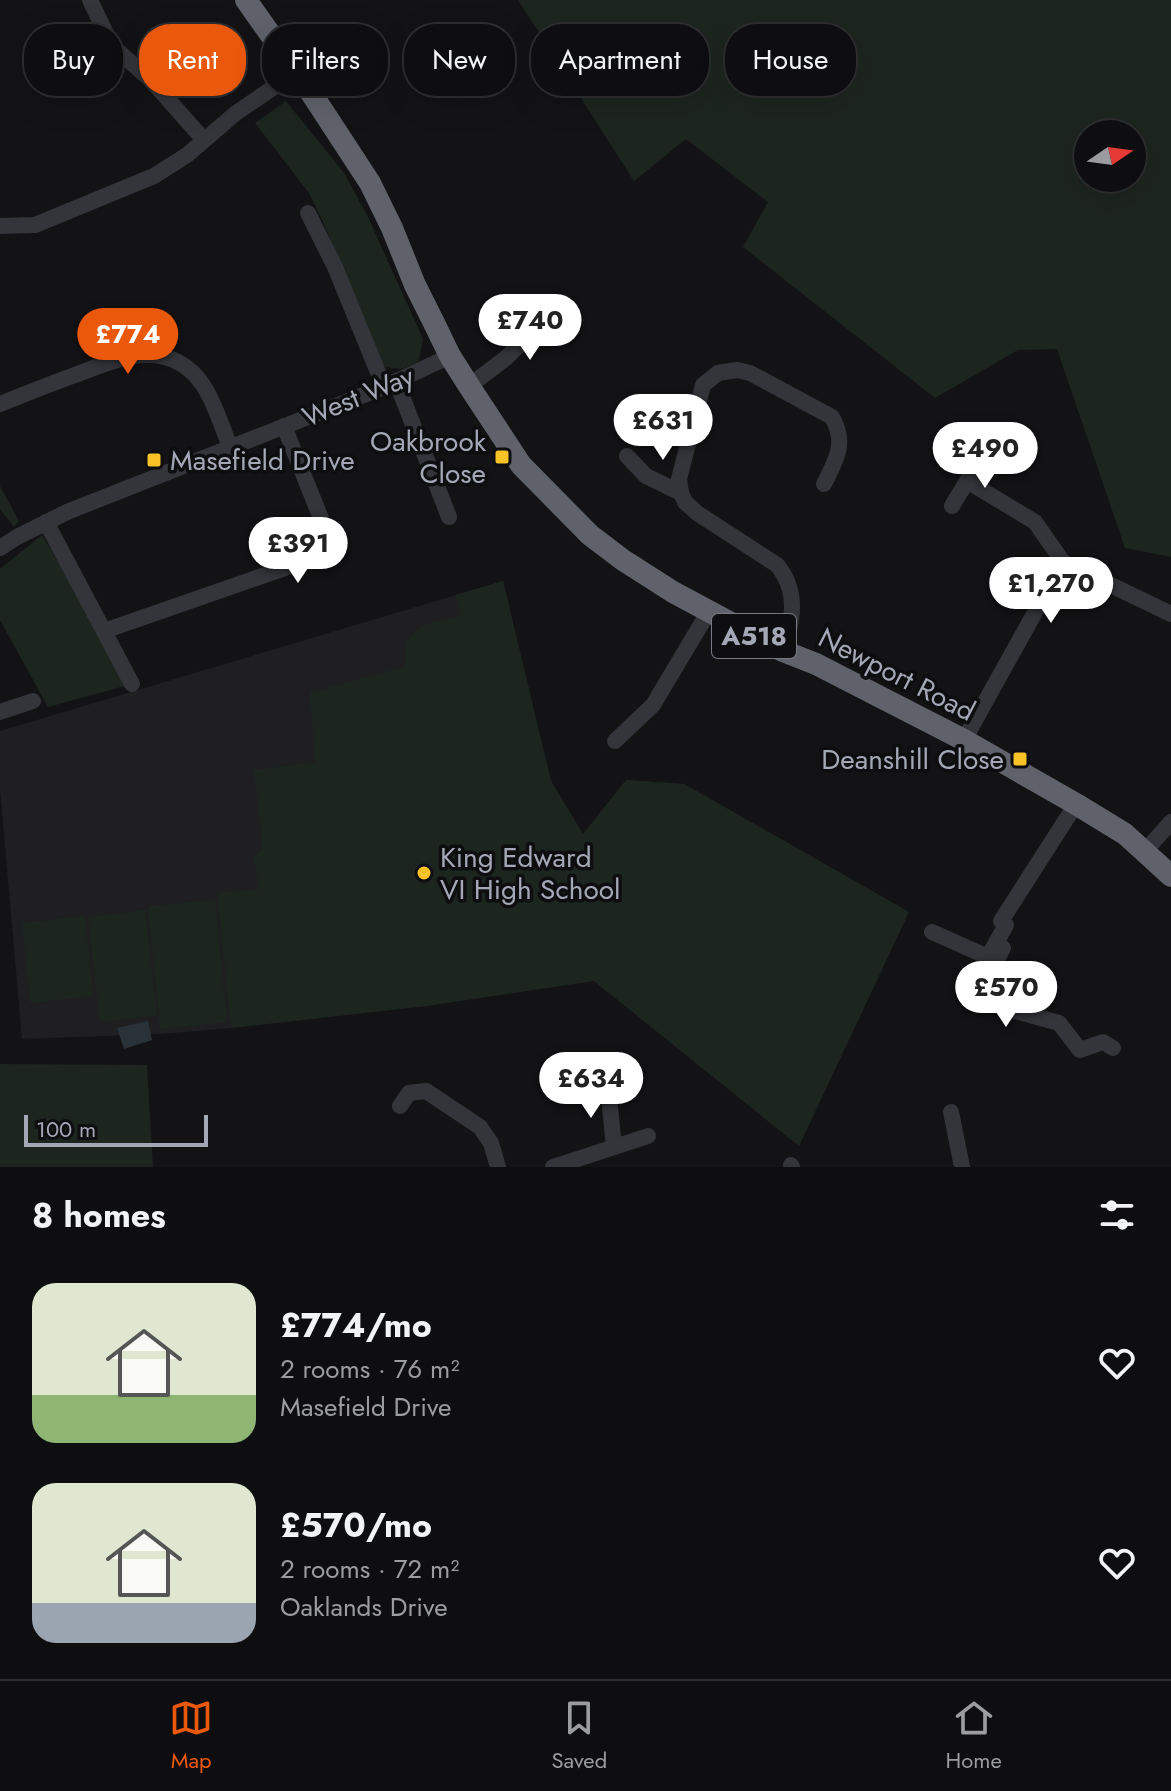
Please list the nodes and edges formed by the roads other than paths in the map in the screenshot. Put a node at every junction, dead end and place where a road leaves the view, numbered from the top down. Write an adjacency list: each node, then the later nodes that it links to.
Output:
1 (90, 0): 6 (street)
2 (251, 7): 3 (highway, Newport Road / A518)
3 (263, 24)
4 (262, 95): 6 (street)
5 (313, 96): 10 (highway, Newport Road / A518)
6 (204, 140): 8 (street)
7 (308, 213): 11 (street)
8 (0, 226)
9 (562, 302): 12 (street)
10 (450, 356): 11 (street, West Way); 12 (highway, Newport Road / A518)
11 (390, 384): 14 (street, West Way); 22 (street)
12 (469, 386): 26 (highway, Newport Road / A518)
13 (0, 404): 15 (street)
14 (284, 426): 15 (street, West Way); 28 (street)
15 (230, 447): 23 (street, West Way)
16 (984, 453): 18 (street)
17 (627, 456): 20 (street)
18 (967, 481): 21 (street); 25 (street)
19 (824, 484): 20 (street)
20 (681, 493): 29 (street)
21 (952, 506)
22 (449, 517)
23 (46, 522): 24 (street, West Way); 28 (street)
24 (0, 548)
25 (1063, 562): 27 (street); 33 (street)
26 (709, 611): 29 (highway, Newport Road / A518); 34 (street)
27 (1171, 614)
28 (104, 631): 30 (street)
29 (783, 651): 33 (highway, Newport Road / A518)
30 (132, 684)
31 (33, 701): 32 (street)
32 (0, 712)
33 (964, 740): 35 (highway, Newport Road / A518)
34 (615, 741)
35 (1076, 804): 37 (highway, Newport Road / A518); 39 (street)
36 (1171, 822): 37 (street)
37 (1144, 852): 38 (highway, Newport Road / A518)
38 (1171, 876)
39 (1003, 919): 40 (street); 41 (street)
40 (932, 932)
41 (1113, 1048)
42 (608, 1088): 46 (street)
43 (400, 1106): 47 (street)
44 (951, 1112): 49 (street)
45 (648, 1136): 46 (street)
46 (614, 1147): 48 (street)
47 (498, 1167)
48 (553, 1167)
49 (962, 1167)

